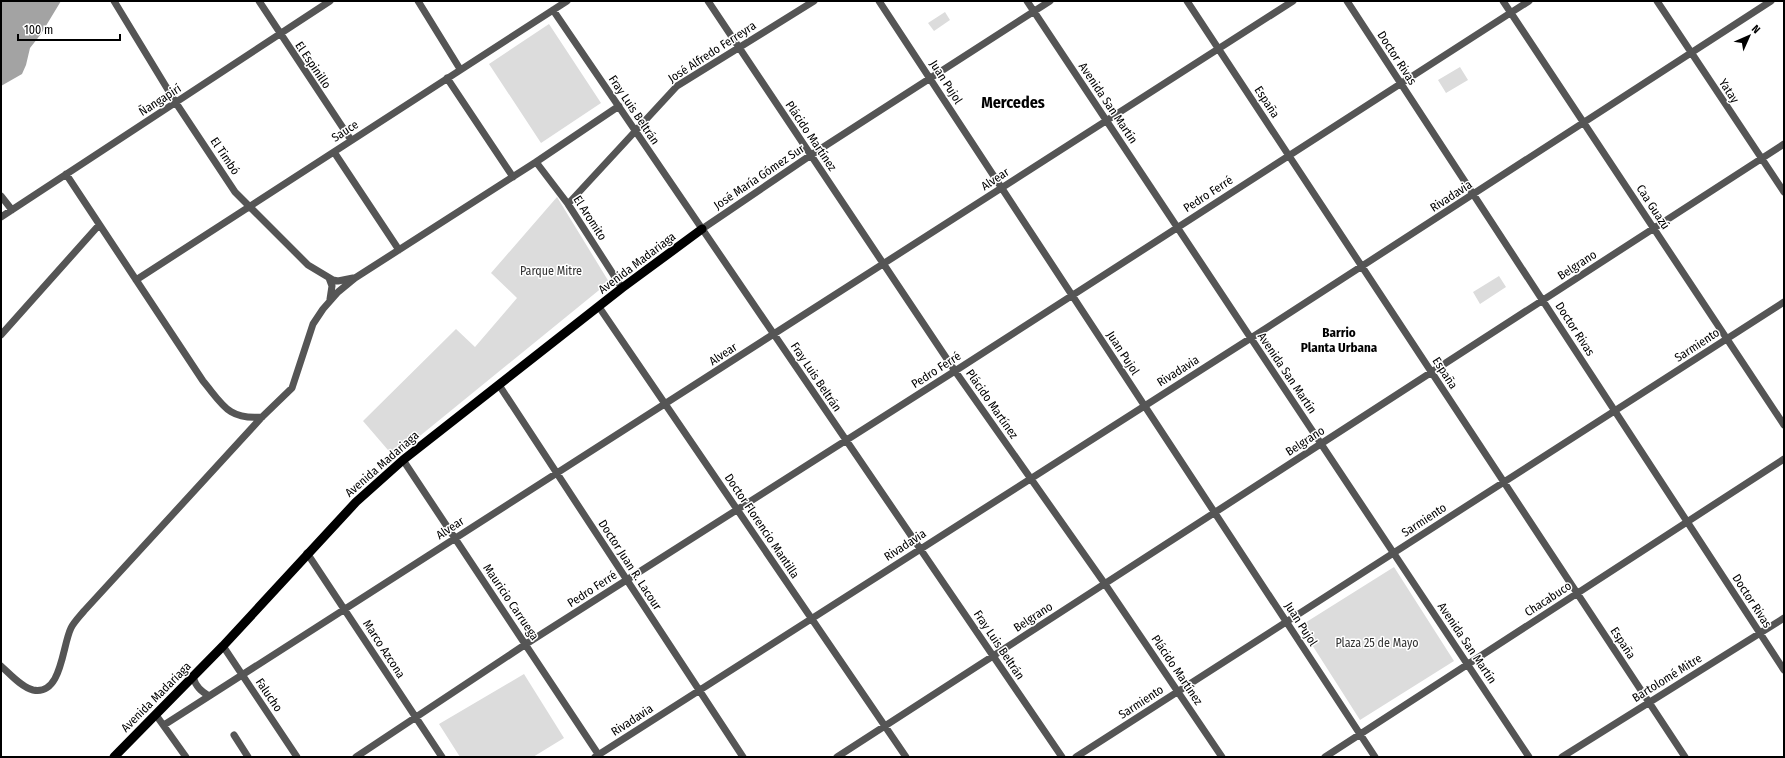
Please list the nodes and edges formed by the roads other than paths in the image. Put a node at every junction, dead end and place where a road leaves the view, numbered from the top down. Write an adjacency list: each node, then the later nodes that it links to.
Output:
1 (114, 1): 29 (street, El Timbó)
2 (258, 1): 21 (street, El Espinillo)
3 (330, 1): 21 (street, Ñangapirí)
4 (418, 1): 25 (street)
5 (566, 1): 18 (street, Sauce)
6 (708, 1): 22 (street, Plácido Martínez)
7 (814, 1): 22 (street, José Alfredo Ferreyra)
8 (879, 1): 27 (street, Juan Pujol)
9 (1027, 1): 19 (street, Avenida San Martín)
10 (1050, 1): 19 (street, José María Gómez Sur)
11 (1187, 1): 23 (street, España)
12 (1293, 1): 23 (street, Alvear)
13 (1347, 1): 28 (street, Doctor Rivas)
14 (1503, 1): 20 (street, Caa Guazú)
15 (1529, 1): 20 (street, Pedro Ferré)
16 (1657, 1): 24 (street, Yatay)
17 (1771, 1): 24 (street, Rivadavia)
18 (553, 10): 25 (street, Sauce); 30 (street, Fray Luis Beltrán)
19 (1034, 12): 27 (street, José María Gómez Sur); 31 (street, Avenida San Martín)
20 (1511, 12): 28 (street, Pedro Ferré); 32 (street, Caa Guazú)
21 (280, 34): 29 (street, Ñangapirí); 34 (street, El Espinillo)
22 (739, 47): 33 (street, José Alfredo Ferreyra); 37 (street, Plácido Martínez)
23 (1218, 49): 31 (street, Alvear); 38 (street, España)
24 (1691, 53): 32 (street, Rivadavia); 39 (street, Yatay)
25 (460, 69): 26 (street, Sauce)
26 (447, 78): 34 (street, Sauce); 42 (street)
27 (930, 79): 37 (street, José María Gómez Sur); 43 (street, Juan Pujol)
28 (1401, 83): 38 (street, Pedro Ferré); 45 (street, Doctor Rivas)
29 (176, 103): 41 (street, Ñangapirí); 48 (street, El Timbó)
30 (619, 106): 33 (street, Fray Luis Beltrán); 40 (street)
31 (1106, 121): 43 (street, Alvear); 52 (street, Avenida San Martín)
32 (1584, 122): 45 (street, Rivadavia); 53 (street, Caa Guazú)
33 (635, 132): 47 (street, José Alfredo Ferreyra); 54 (street, Fray Luis Beltrán)
34 (351, 140): 36 (street, Sauce)
35 (1784, 144): 39 (street, Belgrano)
36 (334, 152): 48 (street, Sauce); 55 (street)
37 (811, 155): 54 (street, José María Gómez Sur); 56 (street, Plácido Martínez)
38 (1289, 156): 52 (street, Pedro Ferré); 57 (street, España)
39 (1761, 159): 44 (street, Yatay); 53 (street, Belgrano)
40 (536, 162): 42 (street); 47 (street, El Aromito)
41 (66, 174): 49 (street, Ñangapirí); 51 (street)
42 (513, 177): 55 (street)
43 (1002, 188): 56 (street, Alvear); 62 (street, Juan Pujol)
44 (1784, 192)
45 (1473, 194): 57 (street, Rivadavia); 63 (street, Doctor Rivas)
46 (1, 196): 49 (street)
47 (568, 204): 61 (street, El Aromito)
48 (249, 207): 58 (street, El Timbó); 60 (street, Sauce)
49 (12, 210): 50 (street, Ñangapirí)
50 (1, 217)
51 (99, 225): 60 (street); 68 (street)
52 (1177, 228): 62 (street, Pedro Ferré); 69 (street, Avenida San Martín)
53 (1654, 228): 63 (street, Belgrano); 70 (street, Caa Guazú)
54 (702, 229): 61 (main road, Avenida Madariaga); 67 (street, Fray Luis Beltrán)
55 (399, 250): 59 (street)
56 (884, 264): 67 (street, Alvear); 71 (street, Plácido Martínez)
57 (1362, 266): 69 (street, Rivadavia); 72 (street, España)
58 (329, 278): 59 (street, El Timbó); 64 (street)
59 (355, 278): 64 (street)
60 (136, 280): 77 (street)
61 (622, 288): 66 (main road, Avenida Madariaga)
62 (1072, 295): 71 (street, Pedro Ferré); 75 (street, Juan Pujol)
63 (1543, 300): 72 (street, Belgrano); 76 (street, Doctor Rivas)
64 (329, 301): 77 (street)
65 (1784, 302): 70 (street, Sarmiento)
66 (599, 307): 73 (main road, Avenida Madariaga); 74 (street, Doctor Florencio Mantilla)
67 (774, 334): 74 (street, Alvear); 79 (street, Fray Luis Beltrán)
68 (1, 335)
69 (1251, 338): 75 (street, Rivadavia); 80 (street, Avenida San Martín)
70 (1727, 339): 76 (street, Sarmiento); 78 (street, Caa Guazú)
71 (955, 371): 79 (street, Pedro Ferré); 84 (street, Plácido Martínez)
72 (1432, 372): 80 (street, Belgrano); 85 (street, España)
73 (499, 385): 82 (main road, Avenida Madariaga); 83 (street, Doctor Juan R. Lacour)
74 (665, 404): 83 (street, Alvear); 86 (street, Doctor Florencio Mantilla)
75 (1144, 406): 84 (street, Rivadavia); 87 (street, Juan Pujol)
76 (1615, 411): 85 (street, Sarmiento); 88 (street, Doctor Rivas)
77 (262, 417): 105 (street)
78 (1784, 425)
79 (846, 441): 86 (street, Pedro Ferré); 90 (street, Fray Luis Beltrán)
80 (1321, 444): 87 (street, Belgrano); 92 (street, Avenida San Martín)
81 (1784, 459): 88 (street, Chacabuco)
82 (403, 460): 89 (street, Mauricio Carruega); 91 (main road, Avenida Madariaga)
83 (557, 473): 89 (street, Alvear); 93 (street, Doctor Juan R. Lacour)
84 (1030, 478): 90 (street, Rivadavia); 94 (street, Plácido Martínez)
85 (1504, 482): 92 (street, Sarmiento); 95 (street, España)
86 (738, 510): 93 (street, Pedro Ferré); 97 (street, Doctor Florencio Mantilla)
87 (1215, 513): 94 (street, Belgrano); 99 (street, Juan Pujol)
88 (1687, 522): 95 (street, Chacabuco); 100 (street, Doctor Rivas)
89 (456, 538): 96 (street, Alvear); 101 (street, Mauricio Carruega)
90 (920, 549): 97 (street, Rivadavia); 103 (street, Fray Luis Beltrán)
91 (307, 553): 96 (street, Marco Azcona); 102 (main road, Avenida Madariaga)
92 (1394, 553): 99 (street, Sarmiento); 104 (street, Avenida San Martín)
93 (627, 580): 101 (street, Pedro Ferré); 109 (street, Doctor Juan R. Lacour)
94 (1105, 584): 103 (street, Belgrano); 110 (street, Plácido Martínez)
95 (1577, 593): 104 (street, Chacabuco); 112 (street, España)
96 (344, 609): 107 (street, Alvear); 114 (street, Marco Azcona)
97 (812, 618): 109 (street, Rivadavia); 116 (street, Doctor Florencio Mantilla)
98 (1784, 618): 100 (street, Bartolomé Mitre)
99 (1286, 622): 110 (street, Sarmiento); 117 (street, Juan Pujol)
100 (1760, 633): 106 (street, Doctor Rivas); 112 (street, Bartolomé Mitre)
101 (526, 644): 114 (street, Pedro Ferré); 119 (street, Mauricio Carruega)
102 (223, 646): 107 (street, Falucho); 108 (main road, Avenida Madariaga)
103 (993, 656): 116 (street, Belgrano); 129 (street, Fray Luis Beltrán)
104 (1468, 664): 117 (street, Chacabuco); 134 (street, Avenida San Martín)
105 (1, 666)
106 (1784, 670)
107 (242, 674): 111 (street, Alvear); 123 (street, Falucho)
108 (194, 677): 111 (street); 113 (main road, Avenida Madariaga)
109 (699, 691): 119 (street, Rivadavia); 126 (street, Doctor Juan R. Lacour)
110 (1178, 692): 130 (street, Sarmiento); 131 (street, Plácido Martínez)
111 (209, 696): 115 (street, Alvear)
112 (1649, 702): 135 (street, Bartolomé Mitre); 136 (street, España)
113 (156, 715): 115 (street); 120 (main road, Avenida Madariaga)
114 (416, 718): 124 (street, Pedro Ferré); 125 (street, Marco Azcona)
115 (164, 725): 121 (street)
116 (885, 726): 127 (street, Belgrano); 128 (street, Doctor Florencio Mantilla)
117 (1360, 734): 132 (street, Chacabuco); 133 (street, Juan Pujol)
118 (234, 735): 122 (street)
119 (598, 756)
120 (114, 757)
121 (185, 757)
122 (248, 757)
123 (297, 757)
124 (356, 757)
125 (442, 757)
126 (742, 757)
127 (837, 757)
128 (906, 757)
129 (1062, 757)
130 (1076, 757)
131 (1222, 757)
132 (1325, 757)
133 (1375, 757)
134 (1529, 757)
135 (1562, 757)
136 (1685, 757)

